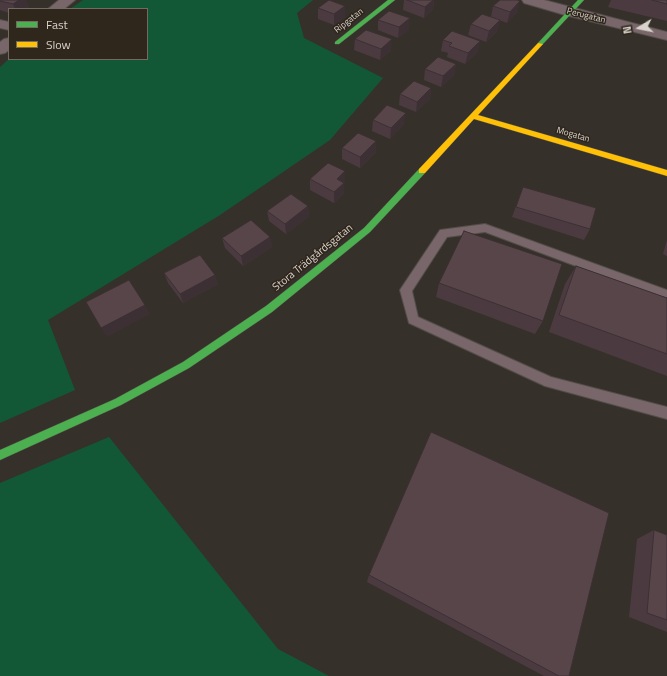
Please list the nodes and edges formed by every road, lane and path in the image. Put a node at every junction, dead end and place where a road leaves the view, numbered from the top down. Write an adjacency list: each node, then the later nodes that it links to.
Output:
1 (68, 0): 5 (street)
2 (392, 0): 9 (street, Ripgatan)
3 (529, 0): 6 (street, Perugatan)
4 (580, 0): 6 (street, Stora Trädgårdsgatan)
5 (56, 8)
6 (570, 12): 7 (street, Perugatan); 11 (street, Stora Trädgårdsgatan)
7 (667, 36)
8 (8, 43): 10 (street)
9 (337, 43)
10 (0, 50)
11 (473, 116): 12 (street, Mogatan); 15 (street, Stora Trädgårdsgatan)
12 (667, 173)
13 (667, 295): 14 (lane)
14 (667, 413)
15 (0, 456)

